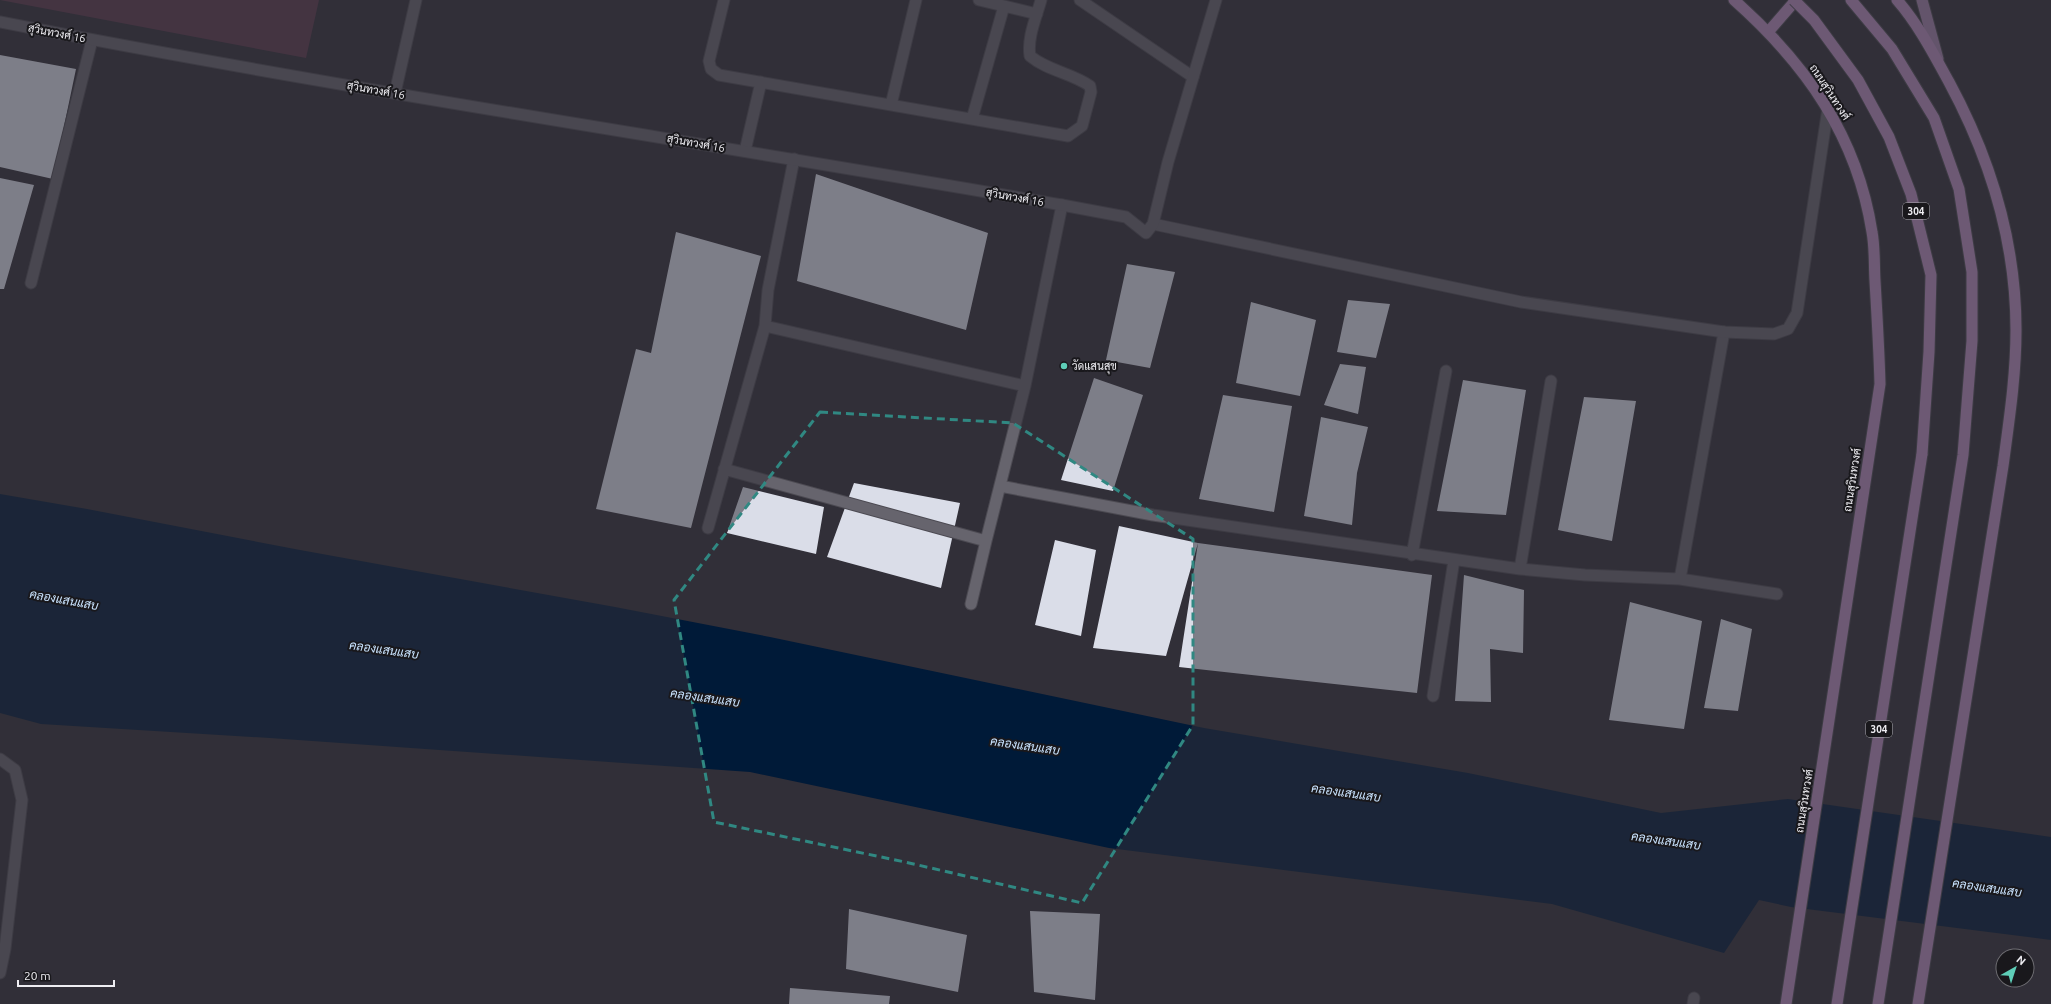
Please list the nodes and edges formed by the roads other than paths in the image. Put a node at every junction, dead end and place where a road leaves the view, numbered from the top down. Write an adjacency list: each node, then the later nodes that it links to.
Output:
1 (416, 0): 21 (street)
2 (724, 0): 20 (street)
3 (916, 0): 22 (street)
4 (979, 0): 13 (street)
5 (1041, 0): 14 (street)
6 (1080, 0): 19 (street)
7 (1216, 0): 19 (street)
8 (1734, 0): 16 (highway, ถนนสุวินทวงศ์)
9 (1795, 0): 16 (highway); 50 (highway, 304, bridge)
10 (1851, 0): 51 (highway)
11 (1897, 0): 18 (highway)
12 (1922, 0): 18 (main road)
13 (1004, 6): 14 (street); 24 (street)
14 (1037, 14): 24 (street)
15 (0, 22): 17 (street, สุวินทวงศ์ 16)
16 (1768, 31): 23 (highway, ถนนสุวินทวงศ์)
17 (92, 40): 21 (street, สุวินทวงศ์ 16); 29 (street)
18 (1940, 66): 52 (highway)
19 (1193, 77): 28 (street)
20 (761, 82): 22 (street); 25 (street)
21 (395, 93): 25 (street, สุวินทวงศ์ 16)
22 (891, 105): 24 (street)
23 (1828, 108): 31 (street); 49 (highway, ถนนสุวินทวงศ์)
24 (972, 119)
25 (744, 152): 26 (street, สุวินทวงศ์ 16)
26 (794, 160): 27 (street, สุวินทวงศ์ 16); 30 (street)
27 (1062, 205): 28 (street, สุวินทวงศ์ 16); 34 (street)
28 (1154, 224): 31 (street)
29 (31, 283)
30 (764, 326): 34 (street); 35 (street)
31 (1724, 332): 42 (street)
32 (1446, 371): 39 (street)
33 (1551, 381): 41 (street)
34 (1025, 386): 36 (street)
35 (724, 469): 37 (street); 38 (street)
36 (1000, 486): 38 (street); 39 (street)
37 (708, 528)
38 (986, 541): 44 (street)
39 (1412, 555): 40 (street)
40 (1454, 560): 41 (street); 45 (street)
41 (1520, 569): 42 (street)
42 (1680, 579): 43 (street)
43 (1777, 594)
44 (971, 604)
45 (1433, 696)
46 (0, 759): 47 (street)
47 (2, 949): 48 (street)
48 (0, 973)
49 (1786, 1004)
50 (1837, 1004)
51 (1878, 1004)
52 (1918, 1004)

